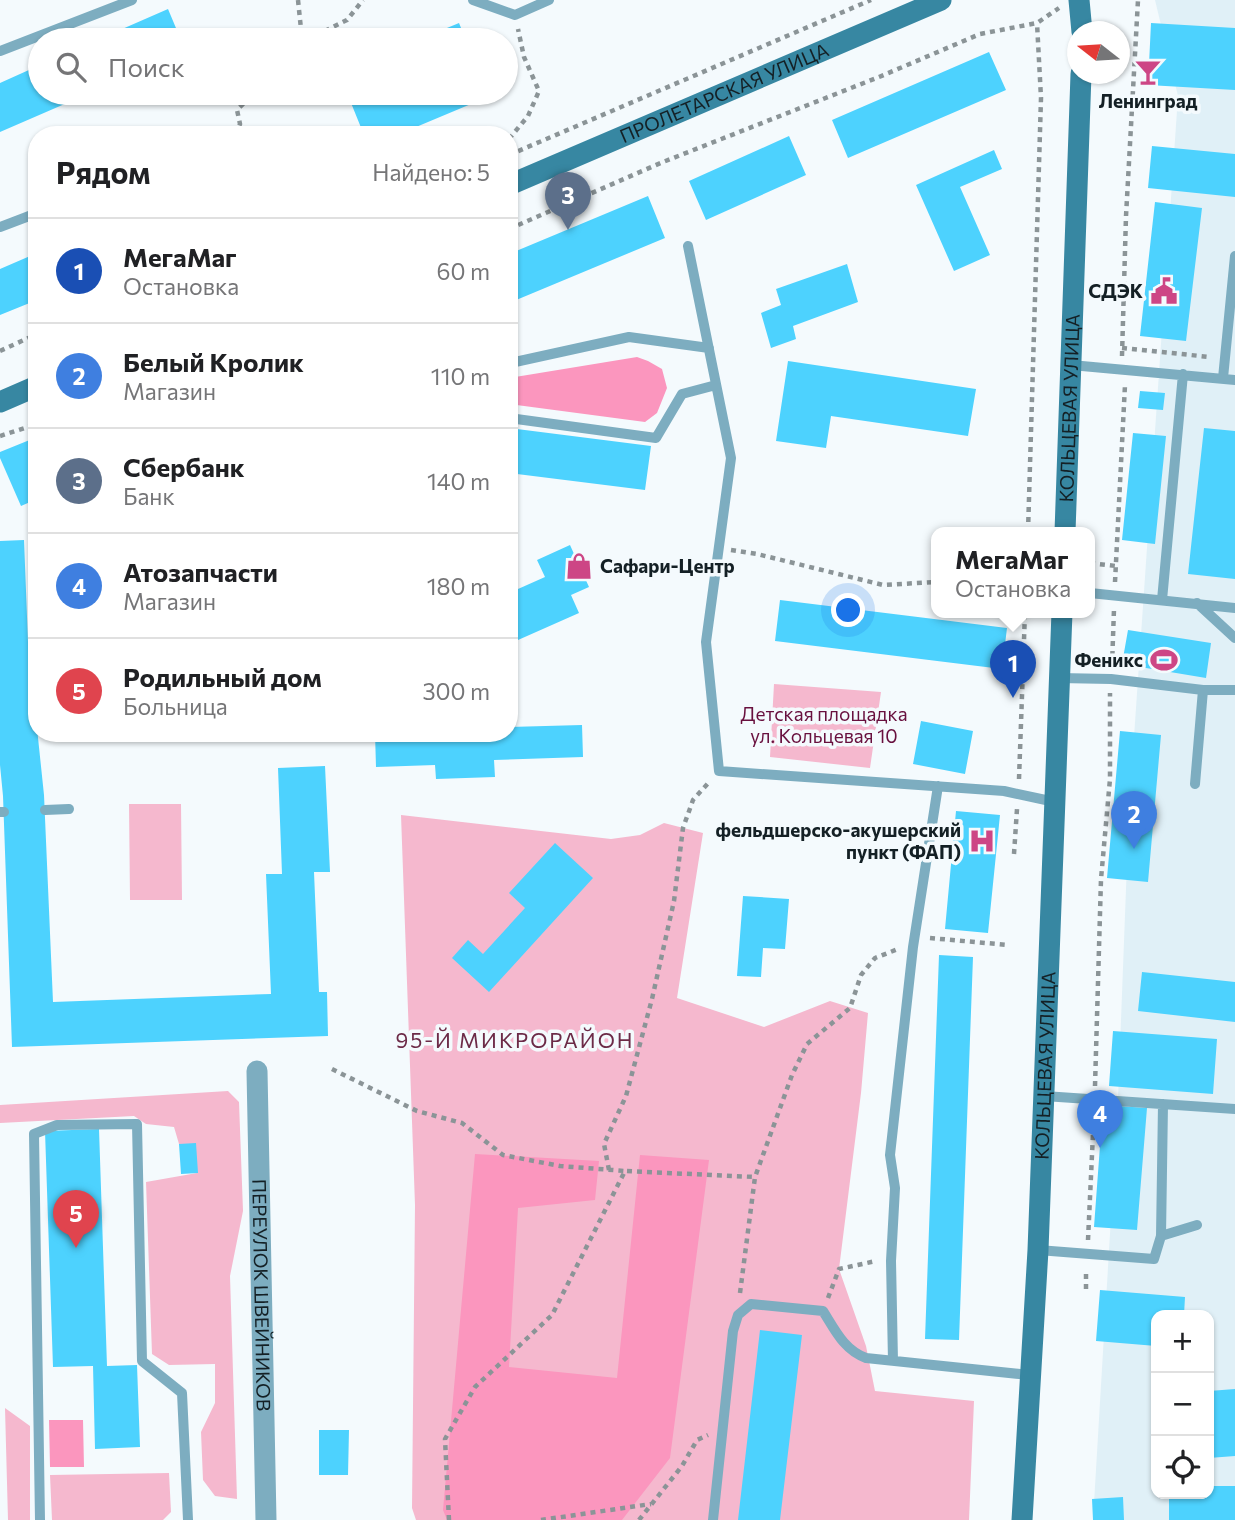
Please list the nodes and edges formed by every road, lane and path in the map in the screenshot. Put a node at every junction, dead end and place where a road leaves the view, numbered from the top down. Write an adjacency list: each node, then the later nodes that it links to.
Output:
1 (132, 0): 14 (lane)
2 (298, 0): 15 (path)
3 (363, 0): 16 (path)
4 (472, 0): 11 (lane)
5 (549, 0): 11 (lane)
6 (871, 0): 25 (path)
7 (941, 0): 26 (main road, ПРОЛЕТАРСКАЯ УЛИЦА)
8 (1070, 0): 13 (path)
9 (1079, 0): 12 (main road)
10 (1138, 0): 34 (path)
11 (515, 15): 17 (path)
12 (1081, 21)
13 (1037, 23): 28 (path); 49 (path)
14 (60, 28)
15 (301, 28)
16 (331, 28)
17 (518, 28)
18 (518, 29): 24 (path)
19 (28, 40): 20 (lane)
20 (0, 51)
21 (1081, 84): 38 (main road, КОЛЬЦЕВАЯ УЛИЦА)
22 (242, 105): 23 (path)
23 (239, 126)
24 (518, 128)
25 (518, 151)
26 (518, 181)
27 (28, 216): 29 (lane)
28 (518, 225)
29 (0, 227)
30 (688, 246): 33 (lane)
31 (1235, 256): 36 (lane)
32 (28, 338): 35 (path)
33 (709, 348): 37 (lane); 43 (lane)
34 (1122, 348): 36 (path); 39 (path)
35 (0, 351)
36 (1225, 359): 41 (lane)
37 (518, 361)
38 (1071, 365): 39 (lane); 50 (main road, КОЛЬЦЕВАЯ УЛИЦА)
39 (1122, 369): 40 (lane); 53 (path)
40 (1183, 374): 41 (lane); 57 (lane)
41 (1223, 378): 42 (lane)
42 (1235, 380)
43 (716, 386): 46 (lane); 51 (lane)
44 (28, 390): 45 (main road)
45 (0, 402)
46 (518, 419)
47 (28, 427): 48 (path)
48 (0, 436)
49 (1028, 527)
50 (1065, 527)
51 (719, 549): 54 (path); 67 (lane)
52 (1095, 564): 53 (path)
53 (1116, 566): 56 (path)
54 (931, 582)
55 (1095, 594): 56 (lane)
56 (1114, 596): 57 (lane); 64 (path)
57 (1162, 600): 58 (lane)
58 (1197, 603): 59 (lane); 62 (lane)
59 (1235, 608)
60 (1025, 618): 70 (path)
61 (1062, 618): 63 (main road, КОЛЬЦЕВАЯ УЛИЦА)
62 (1235, 638)
63 (1059, 678): 64 (lane); 71 (main road, КОЛЬЦЕВАЯ УЛИЦА)
64 (1111, 679): 65 (lane); 75 (path)
65 (1203, 690): 66 (lane); 68 (lane)
66 (1235, 690)
67 (719, 771): 69 (lane); 84 (path)
68 (1195, 783)
69 (938, 786): 70 (lane); 77 (lane)
70 (1018, 794): 71 (lane); 74 (path)
71 (1055, 802): 81 (main road, КОЛЬЦЕВАЯ УЛИЦА)
72 (69, 809): 73 (lane)
73 (45, 810)
74 (1014, 854)
75 (1101, 879)
76 (1008, 946): 77 (path)
77 (913, 947): 90 (lane)
78 (894, 949): 86 (path)
79 (332, 1069): 84 (path)
80 (257, 1071): 99 (street, ПЕРЕУЛОК ШВЕЙНИКОВ)
81 (1044, 1096): 82 (lane); 89 (main road, КОЛЬЦЕВАЯ УЛИЦА)
82 (1163, 1104): 83 (lane); 88 (lane)
83 (1235, 1110)
84 (609, 1170): 85 (path)
85 (625, 1171): 86 (path); 100 (path)
86 (755, 1177): 92 (path)
87 (1197, 1225): 88 (lane)
88 (1161, 1236): 89 (lane)
89 (1038, 1250): 94 (main road, КОЛЬЦЕВАЯ УЛИЦА)
90 (891, 1261): 91 (path); 93 (lane)
91 (823, 1311): 92 (lane); 93 (lane)
92 (738, 1315): 95 (lane)
93 (893, 1361): 94 (lane)
94 (1029, 1375): 104 (main road, КОЛЬЦЕВАЯ УЛИЦА)
95 (724, 1425): 96 (path); 103 (lane)
96 (652, 1503): 101 (path); 102 (path)
97 (40, 1520): 98 (lane)
98 (188, 1520)
99 (266, 1520)
100 (449, 1520)
101 (541, 1520)
102 (639, 1520)
103 (713, 1520)
104 (1022, 1520)

